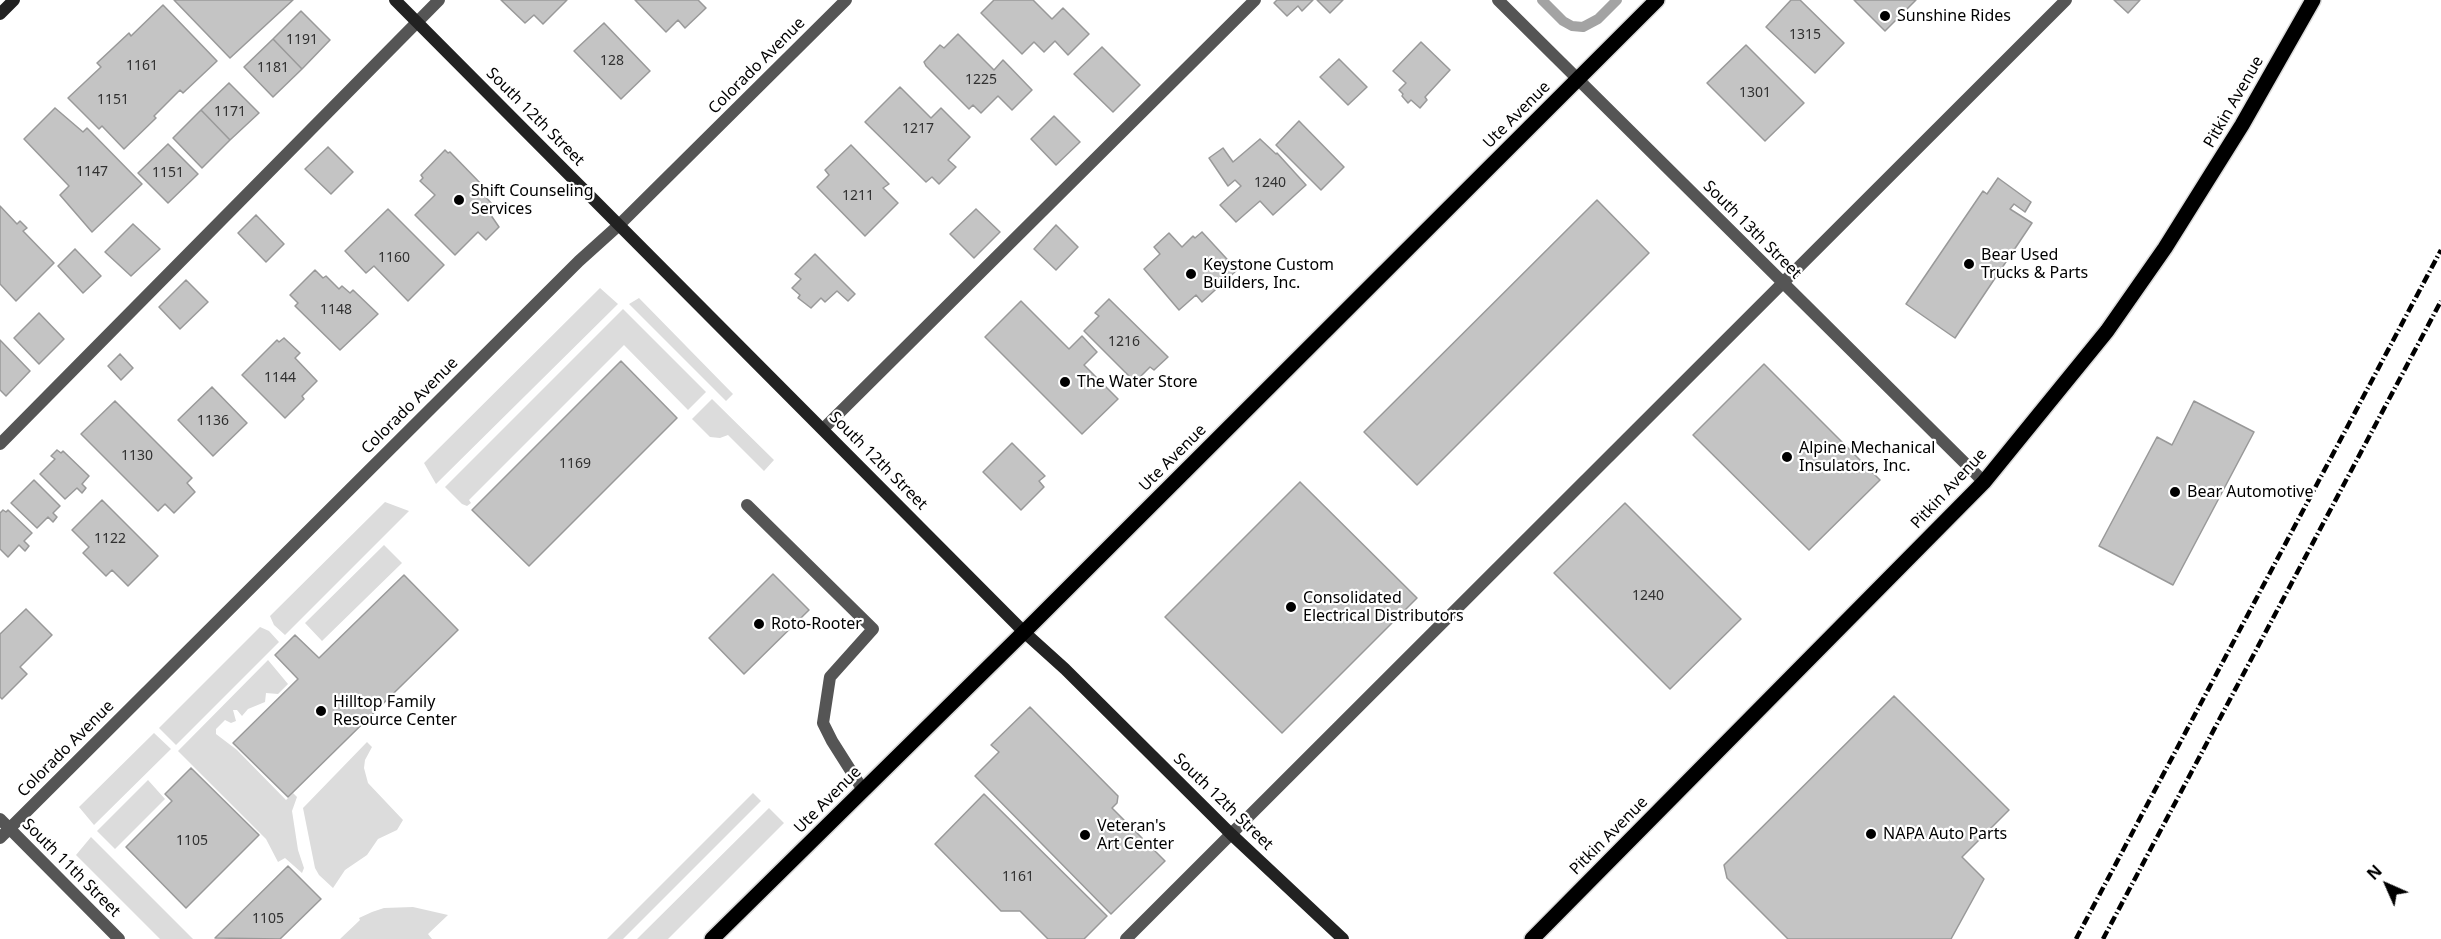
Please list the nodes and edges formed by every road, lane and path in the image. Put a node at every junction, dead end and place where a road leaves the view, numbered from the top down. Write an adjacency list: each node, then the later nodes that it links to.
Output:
1 (14, 0): 10 (main road)
2 (396, 0): 11 (main road, South 12th Street)
3 (439, 0): 11 (street)
4 (846, 0): 13 (street, Colorado Avenue)
5 (1255, 0): 15 (street)
6 (1498, 0): 12 (street, South 13th Street)
7 (1657, 0): 12 (main road, Ute Avenue)
8 (2066, 0): 14 (street)
9 (2313, 0): 17 (main road, Pitkin Avenue)
10 (0, 14)
11 (417, 21): 13 (main road, South 12th Street); 16 (street)
12 (1578, 79): 14 (street, South 13th Street); 19 (main road, Ute Avenue)
13 (620, 225): 15 (main road, South 12th Street); 22 (street, Colorado Avenue)
14 (1782, 284): 17 (street, South 13th Street); 23 (street)
15 (823, 429): 19 (main road, South 12th Street)
16 (0, 444)
17 (1984, 482): 29 (main road, Pitkin Avenue)
18 (747, 505): 20 (street)
19 (1024, 632): 20 (main road, Ute Avenue); 23 (main road, South 12th Street)
20 (863, 790): 26 (main road, Ute Avenue)
21 (0, 819): 22 (street, South 11th Street)
22 (9, 829): 24 (street, Colorado Avenue); 25 (street, South 11th Street)
23 (1231, 834): 27 (street); 28 (main road, South 12th Street)
24 (0, 838)
25 (118, 939)
26 (712, 939)
27 (1126, 939)
28 (1343, 939)
29 (1532, 939)

